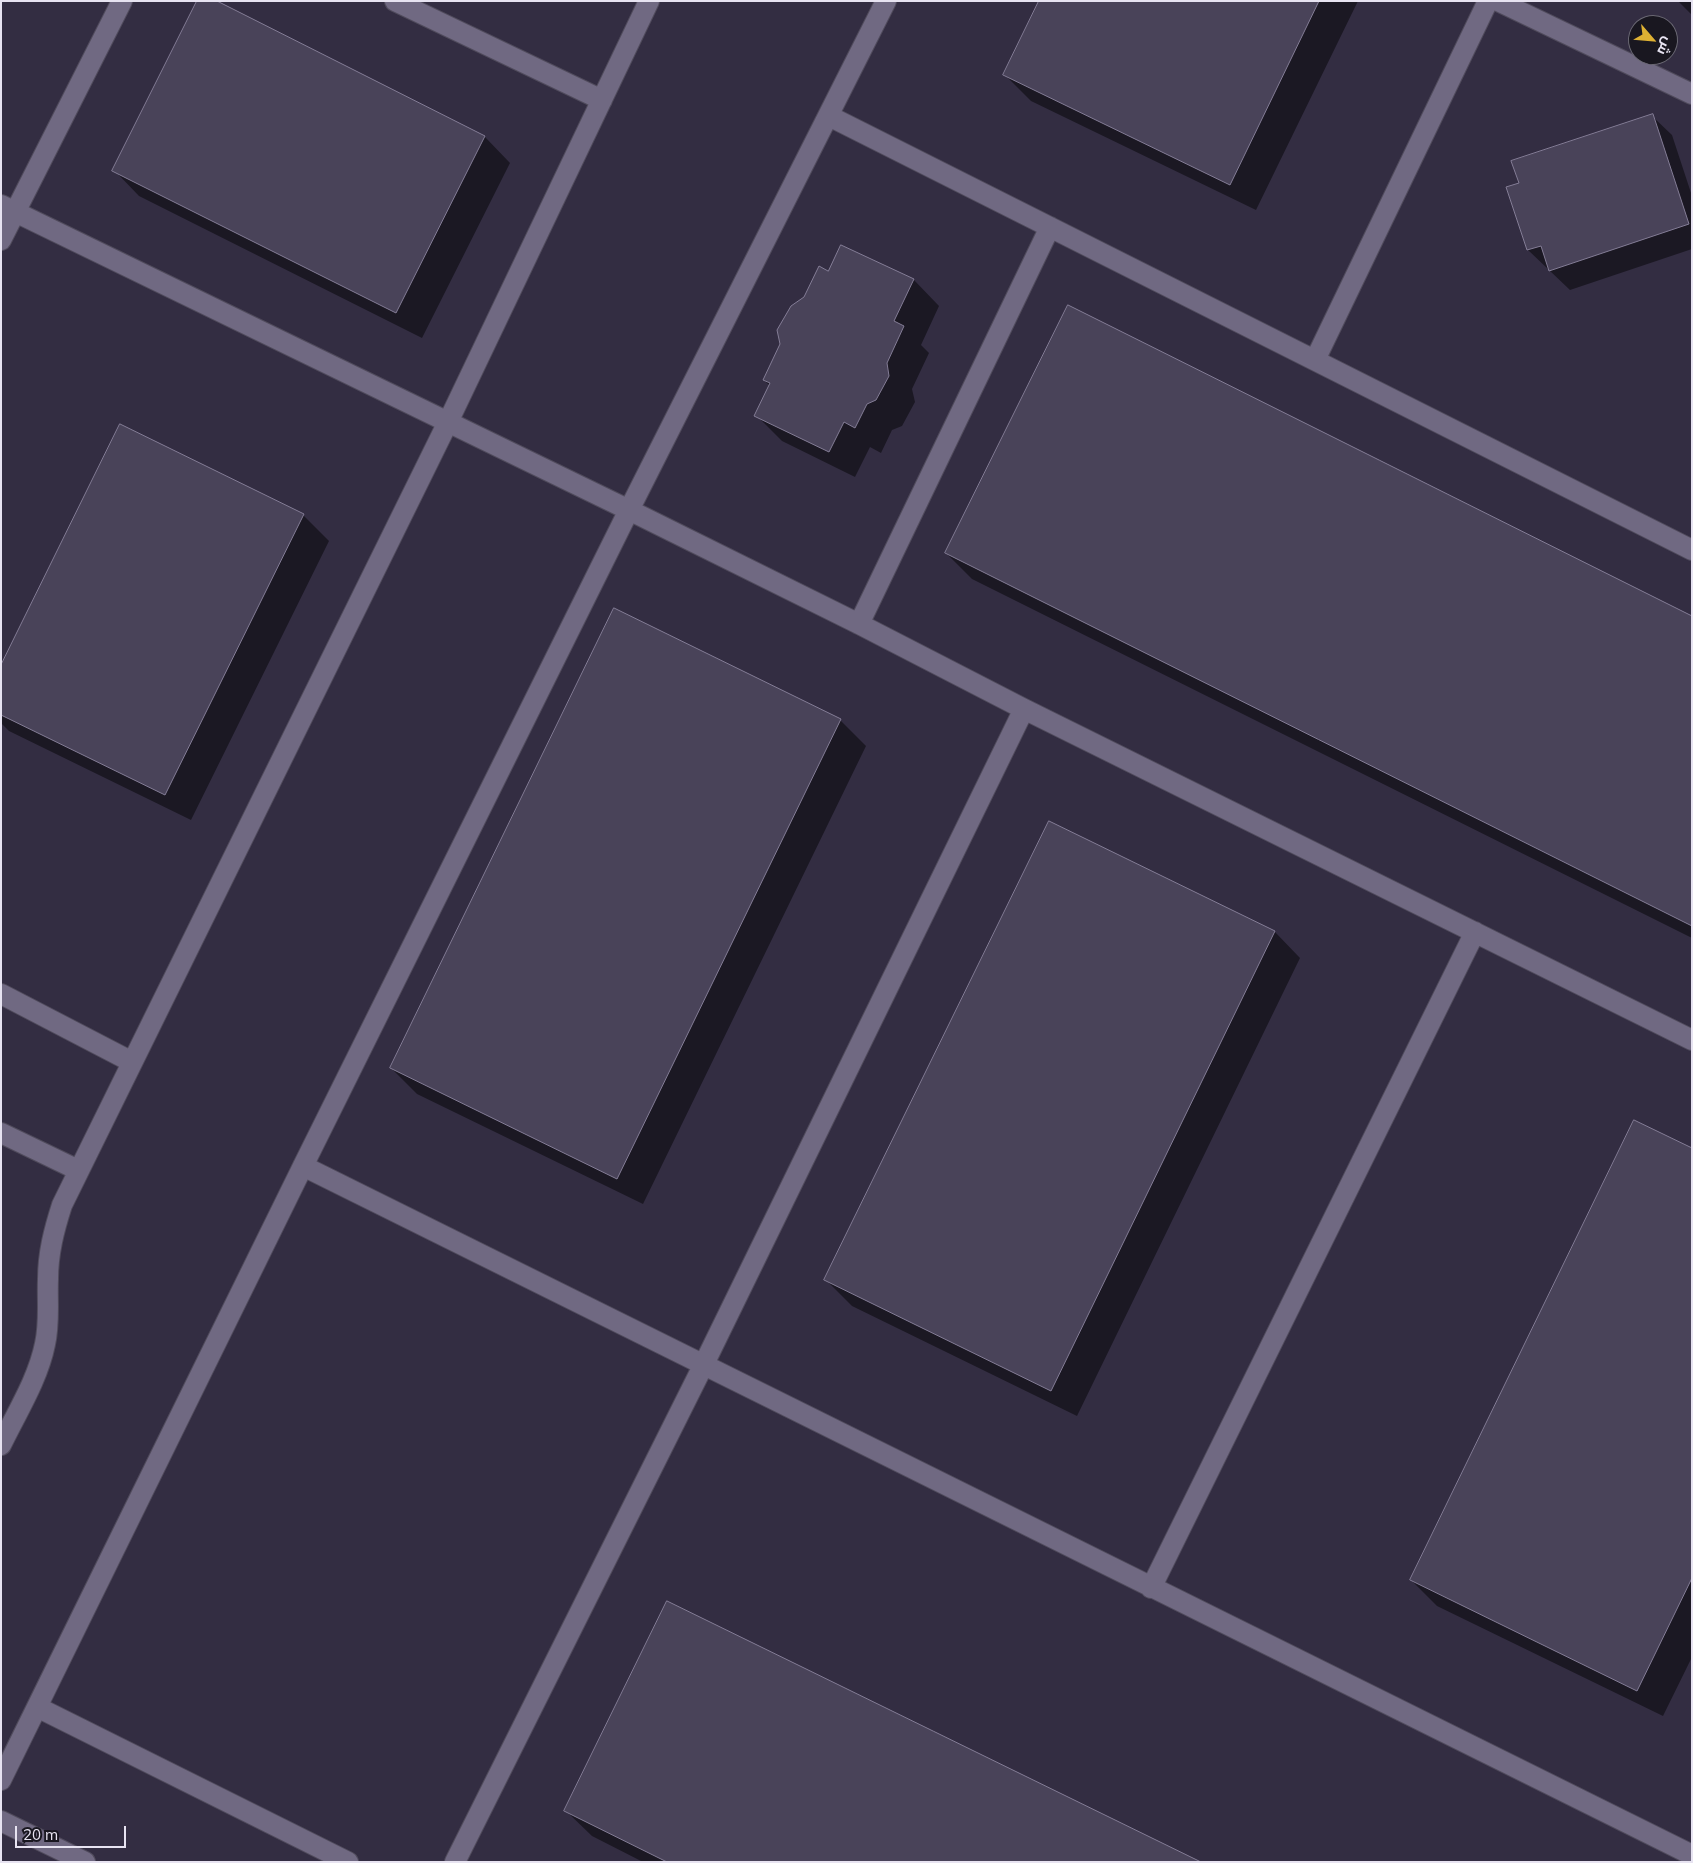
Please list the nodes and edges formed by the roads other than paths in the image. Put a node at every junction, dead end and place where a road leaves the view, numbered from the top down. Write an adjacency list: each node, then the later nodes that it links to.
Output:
1 (122, 1): 10 (lane)
2 (395, 1): 8 (lane)
3 (648, 1): 8 (lane)
4 (886, 1): 9 (lane)
5 (1488, 1): 13 (lane)
6 (1498, 1): 7 (lane)
7 (1692, 94)
8 (602, 100): 14 (lane)
9 (829, 116): 11 (lane); 15 (lane)
10 (8, 209): 12 (lane); 14 (lane)
11 (1050, 227): 13 (lane); 17 (lane)
12 (1, 240)
13 (1315, 360): 16 (lane)
14 (448, 422): 15 (lane); 22 (lane)
15 (629, 510): 17 (lane); 24 (lane)
16 (1692, 550)
17 (859, 624): 18 (lane)
18 (1024, 709): 19 (lane); 26 (lane)
19 (1475, 932): 21 (lane); 28 (lane)
20 (1, 994): 22 (lane)
21 (1692, 1040)
22 (132, 1062): 25 (lane)
23 (1, 1133): 25 (lane)
24 (303, 1166): 26 (lane); 29 (lane)
25 (78, 1170): 27 (lane)
26 (703, 1366): 28 (lane); 35 (lane)
27 (1, 1445)
28 (1151, 1588): 32 (lane)
29 (37, 1707): 30 (lane); 34 (lane)
30 (1, 1780)
31 (1, 1821): 33 (lane)
32 (1692, 1856)
33 (85, 1862)
34 (348, 1862)
35 (455, 1862)

